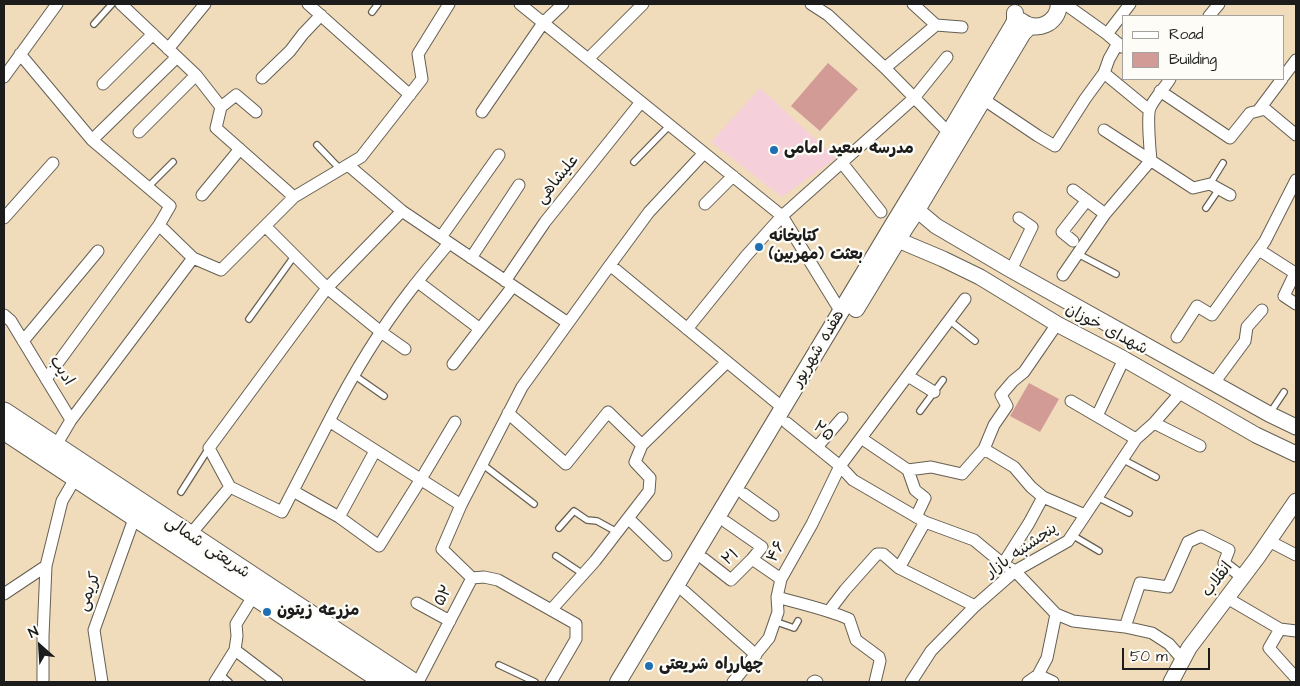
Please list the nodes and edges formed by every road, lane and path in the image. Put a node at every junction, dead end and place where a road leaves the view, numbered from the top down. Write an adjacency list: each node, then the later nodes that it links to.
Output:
1 (112, 4): 22 (lane)
2 (121, 4): 26 (street)
3 (205, 4): 29 (street)
4 (308, 4): 19 (street)
5 (378, 4): 18 (lane)
6 (449, 4): 44 (street)
7 (520, 4): 21 (street)
8 (563, 4): 21 (street)
9 (643, 4): 33 (street)
10 (811, 4): 35 (street)
11 (912, 4): 23 (street)
12 (1059, 4): 25 (main road)
13 (1065, 4): 27 (street)
14 (1130, 4): 27 (street)
15 (1219, 4): 20 (street)
16 (52, 5): 30 (street)
17 (1014, 8): 25 (main road); 56 (main road, هفده شهریور)
18 (372, 12)
19 (321, 15): 40 (street); 44 (street)
20 (1211, 15)
21 (543, 23): 33 (street); 52 (street)
22 (94, 24)
23 (936, 25): 24 (street); 35 (street)
24 (962, 26)
25 (1030, 26): 46 (main road, هفده شهریور)
26 (153, 34): 29 (street); 43 (street)
27 (1107, 34): 28 (street)
28 (1121, 45): 36 (street)
29 (168, 49): 31 (street)
30 (20, 54): 39 (street); 58 (street)
31 (177, 57): 37 (street); 58 (street)
32 (947, 58): 45 (street)
33 (588, 59): 47 (street)
34 (1296, 60): 38 (street)
35 (885, 68): 45 (street)
36 (1104, 73): 46 (street); 49 (street)
37 (196, 75): 48 (street); 55 (street)
38 (1285, 75)
39 (4, 77)
40 (262, 78)
41 (1281, 80): 50 (street)
42 (1165, 83): 49 (street); 50 (street)
43 (103, 84)
44 (410, 95): 69 (street)
45 (914, 98): 56 (street); 67 (street)
46 (983, 99): 82 (main road, هفده شهریور)
47 (641, 102): 53 (street); 107 (street, علیشاهی)
48 (220, 108): 51 (street); 60 (street)
49 (1149, 110): 63 (street)
50 (1258, 111): 57 (street)
51 (256, 112)
52 (482, 112)
53 (670, 125): 61 (street); 65 (lane)
54 (1104, 130): 63 (street)
55 (139, 132)
56 (949, 133): 112 (main road, هفده شهریور)
57 (1296, 135)
58 (92, 140): 74 (street)
59 (317, 145): 69 (lane)
60 (240, 150): 77 (street); 78 (street)
61 (704, 153): 70 (street); 102 (street)
62 (499, 155): 92 (street)
63 (1151, 160): 73 (street); 85 (street)
64 (173, 162): 74 (lane)
65 (634, 162)
66 (53, 163): 87 (street)
67 (842, 163): 84 (street); 86 (street)
68 (1224, 163): 73 (lane)
69 (344, 167): 78 (street); 83 (street)
70 (733, 176): 80 (street); 86 (street)
71 (1296, 180): 95 (street)
72 (519, 185): 100 (street)
73 (1214, 186): 76 (street); 81 (lane)
74 (148, 187): 89 (street)
75 (1073, 190): 79 (street)
76 (1230, 195)
77 (202, 196)
78 (294, 196): 90 (street)
79 (1087, 200): 85 (street); 94 (street)
80 (705, 204)
81 (1206, 208)
82 (917, 210): 91 (street, شهدای خوزان); 93 (main road, هفده شهریور)
83 (402, 211): 92 (street); 108 (street)
84 (881, 212)
85 (1105, 214): 97 (street)
86 (782, 216): 112 (street); 118 (street)
87 (4, 218)
88 (1019, 218): 103 (street)
89 (159, 225): 99 (street); 130 (street)
90 (265, 226): 98 (street); 99 (street)
91 (956, 238): 101 (street); 103 (street, شهدای خوزان)
92 (445, 240): 100 (street); 106 (street)
93 (898, 240): 101 (street, شهدای خوزان); 142 (main road, هفده شهریور)
94 (1073, 241)
95 (1259, 250): 110 (street); 121 (street)
96 (98, 251): 122 (street)
97 (1078, 254): 104 (lane); 105 (street)
98 (295, 255): 108 (street); 114 (lane)
99 (192, 258): 145 (street)
100 (471, 258): 107 (street)
101 (942, 259): 117 (street, شهدای خوزان)
102 (610, 265): 116 (street); 118 (street, ۲۵)
103 (1011, 270): 132 (street, شهدای خوزان)
104 (1116, 274)
105 (1063, 275)
106 (418, 282): 119 (street); 120 (street)
107 (509, 283): 116 (street); 119 (street, علیشاهی)
108 (327, 288): 120 (street); 157 (street)
109 (965, 298): 115 (street, ۴۶)
110 (1296, 304)
111 (1262, 310): 132 (street)
112 (842, 312): 142 (main road, هفده شهریور)
113 (4, 315): 122 (street, ادیب)
114 (249, 319)
115 (949, 320): 123 (lane); 129 (street, ۴۶)
116 (568, 323): 140 (street)
117 (1057, 324): 125 (street, شهدای خوزان); 158 (street)
118 (687, 329): 126 (street, ۲۵)
119 (480, 330): 127 (street, علیشاهی)
120 (381, 332): 124 (street); 128 (street)
121 (1178, 337)
122 (23, 341): 130 (street, ادیب)
123 (975, 341)
124 (405, 349)
125 (1124, 359): 134 (street, شهدای خوزان); 143 (street)
126 (727, 362): 142 (street, ۲۵); 153 (street)
127 (453, 364)
128 (354, 375): 136 (lane); 146 (street)
129 (908, 376): 133 (street); 151 (street, ۴۶)
130 (46, 379): 145 (street, ادیب)
131 (943, 380): 133 (lane)
132 (1214, 383): 141 (street, شهدای خوزان)
133 (934, 392): 138 (lane)
134 (1181, 392): 148 (street, پنجشنبه بازار); 160 (street, شهدای خوزان)
135 (1284, 392): 141 (lane)
136 (384, 396)
137 (1071, 401): 143 (street)
138 (920, 411)
139 (4, 412): 155 (main road, شریعتی شمالی)
140 (508, 413): 153 (street); 162 (street)
141 (1270, 414): 149 (street, شهدای خوزان)
142 (785, 416): 156 (street, ۲۵); 171 (main road, هفده شهریور); 235 (main road, هفده شهریور)
143 (1097, 416): 152 (street)
144 (842, 418): 156 (street)
145 (72, 420): 155 (street)
146 (329, 421): 159 (street); 170 (street)
147 (455, 422): 167 (street)
148 (1154, 423): 152 (street, پنجشنبه بازار); 154 (street)
149 (1296, 427)
150 (4, 430): 165 (main road, شریعتی شمالی)
151 (861, 438): 163 (street, ۴۶); 164 (street)
152 (1136, 439): 161 (street, پنجشنبه بازار)
153 (642, 445): 182 (street)
154 (1200, 446)
155 (55, 447): 188 (main road, شریعتی شمالی)
156 (817, 447): 163 (street, ۲۵)
157 (209, 448): 168 (street); 169 (lane)
158 (984, 449): 164 (street); 172 (street)
159 (375, 451): 167 (street); 181 (street)
160 (1296, 454)
161 (1122, 460): 166 (lane); 173 (street, پنجشنبه بازار)
162 (482, 464): 175 (lane); 176 (street)
163 (840, 466): 183 (street, ۲۵); 203 (street, ۴۶)
164 (908, 470): 183 (street)
165 (76, 477): 180 (main road, شریعتی شمالی); 197 (street)
166 (1156, 477)
167 (421, 480): 176 (street); 181 (street)
168 (230, 487): 170 (street); 188 (street)
169 (180, 492)
170 (293, 492): 181 (street)
171 (744, 494): 178 (street); 184 (main road, هفده شهریور)
172 (1043, 497): 179 (street); 196 (street)
173 (1097, 497): 177 (lane); 179 (street, پنجشنبه بازار)
174 (1296, 501): 189 (street, انقلاب)
175 (534, 504)
176 (461, 505): 202 (street, ۵۲)
177 (1129, 513)
178 (773, 515)
179 (1085, 515): 187 (street, پنجشنبه بازار)
180 (135, 516): 206 (main road, شریعتی شمالی); 228 (street, کریمی)
181 (339, 517)
182 (628, 518): 186 (street); 192 (street)
183 (920, 520): 196 (street, ۲۵); 198 (street)
184 (726, 522): 194 (main road, هفده شهریور); 195 (street)
185 (559, 528): 186 (lane)
186 (617, 532): 200 (street)
187 (1072, 535): 190 (lane); 199 (street, پنجشنبه بازار)
188 (189, 536): 231 (main road, شریعتی شمالی)
189 (1269, 541): 191 (street); 201 (street, انقلاب)
190 (1098, 551)
191 (1296, 554)
192 (666, 555)
193 (556, 556): 200 (lane)
194 (704, 559): 195 (street, ۲۱); 204 (main road, هفده شهریور)
195 (752, 560): 203 (street, ۲۱)
196 (1003, 564): 199 (street, ۲۵)
197 (46, 566): 205 (street); 227 (street)
198 (899, 568): 210 (street); 212 (street)
199 (1015, 571): 210 (street, پنجشنبه بازار); 213 (street, ۲۵)
200 (583, 574): 211 (street)
201 (1242, 577): 208 (street, انقلاب); 217 (street)
202 (472, 578): 211 (street); 215 (street, ۵۲)
203 (781, 579): 207 (street, ۴۶)
204 (684, 591): 221 (street); 236 (main road, هفده شهریور)
205 (4, 594)
206 (254, 595): 220 (street); 230 (main road, شریعتی شمالی)
207 (777, 597): 212 (street); 216 (street, ۴۶)
208 (1227, 598): 218 (street); 222 (street, انقلاب)
209 (417, 603): 215 (street)
210 (975, 606): 241 (street, پنجشنبه بازار)
211 (551, 610): 234 (street)
212 (829, 611): 240 (street)
213 (1056, 614): 217 (street); 224 (street)
214 (798, 620): 216 (lane)
215 (450, 621): 232 (street, ۵۲)
216 (774, 621): 221 (street, ۴۶)
217 (1125, 627): 222 (street)
218 (1280, 629): 219 (street); 225 (street)
219 (1296, 631)
220 (235, 650): 226 (street); 229 (street)
221 (756, 655): 237 (street, ۴۶)
222 (1183, 660): 244 (street, انقلاب)
223 (499, 665): 233 (lane)
224 (1038, 675): 242 (street); 243 (street)
225 (1296, 678)
226 (221, 680)
227 (43, 682)
228 (102, 682)
229 (277, 682)
230 (385, 682)
231 (412, 682)
232 (418, 682)
233 (535, 682)
234 (551, 682)
235 (618, 682)
236 (630, 682)
237 (734, 682)
238 (813, 682): 239 (street)
239 (817, 682)
240 (875, 682)
241 (911, 682)
242 (1028, 682)
243 (1053, 682)
244 (1171, 682)

